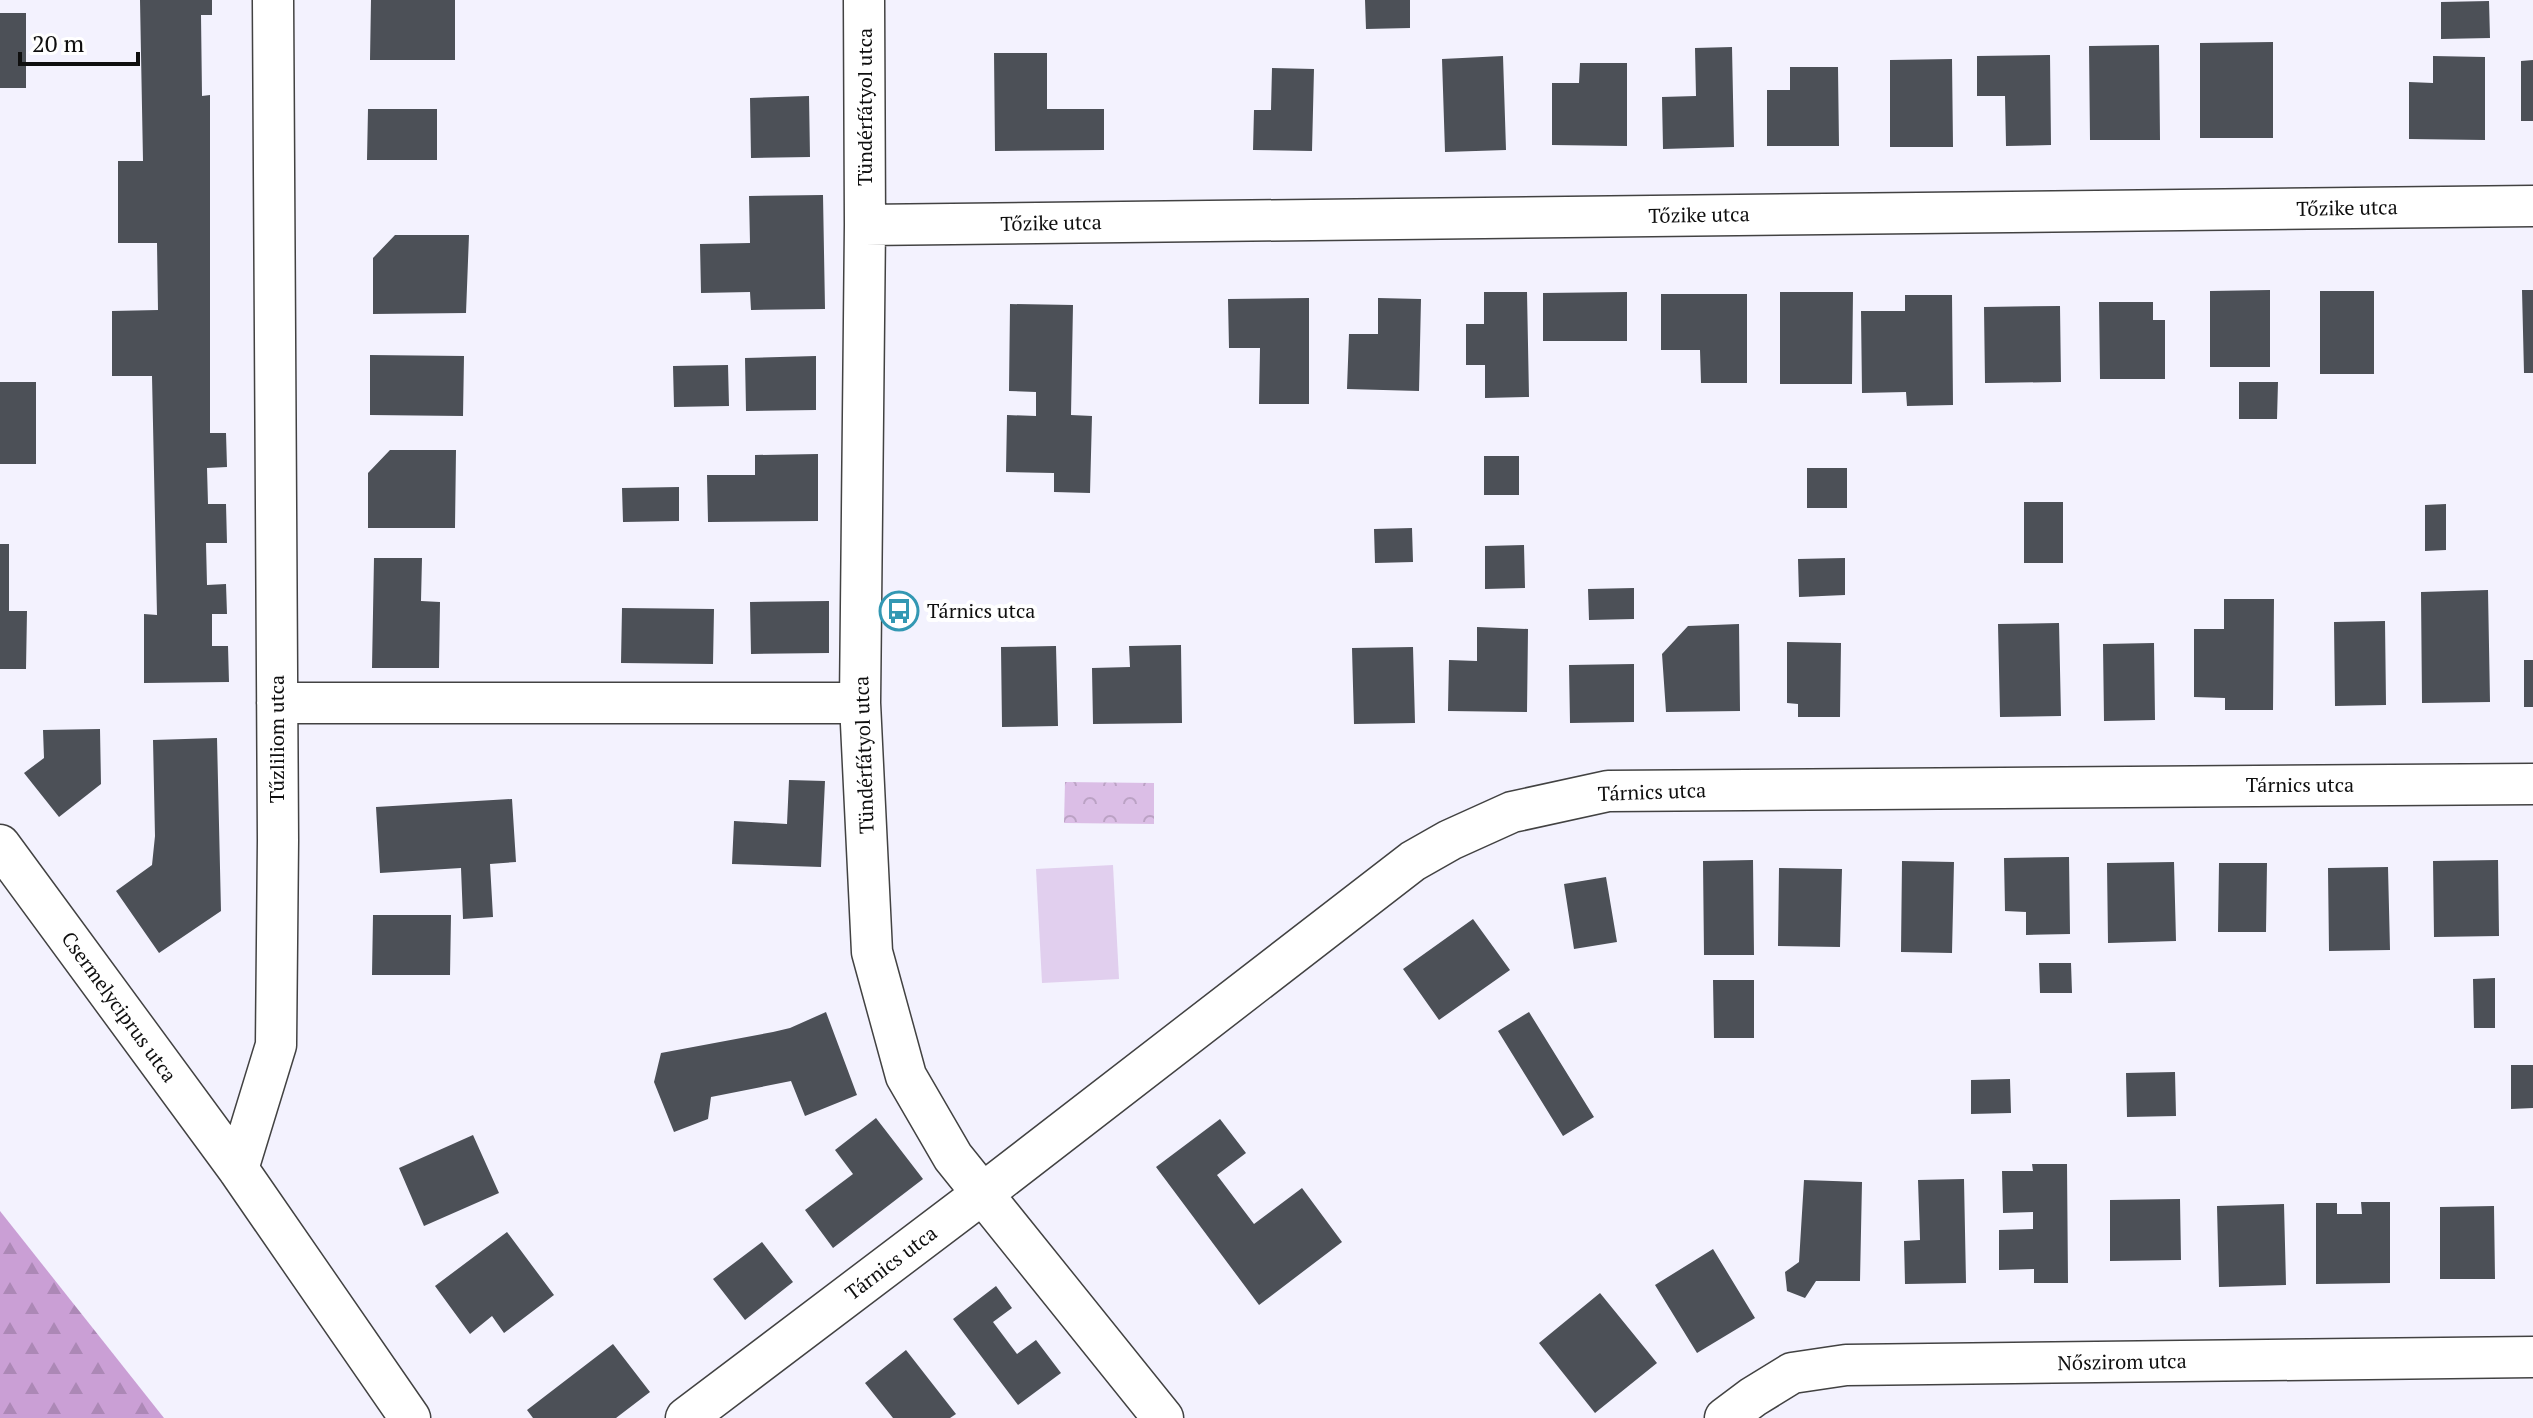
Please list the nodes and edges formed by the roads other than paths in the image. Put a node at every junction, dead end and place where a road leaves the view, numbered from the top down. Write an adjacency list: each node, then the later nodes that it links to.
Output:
1 (273, 0): 5 (street, Tűzliliom utca)
2 (864, 0): 4 (street, Tündérfátyol utca)
3 (2533, 206): 4 (street, Tőzike utca)
4 (865, 225): 6 (street, Tündérfátyol utca)
5 (277, 703): 6 (street); 9 (street, Tűzliliom utca)
6 (860, 703): 10 (street, Tündérfátyol utca)
7 (2533, 784): 10 (street, Tárnics utca)
8 (0, 845): 9 (street, Csermelyciprus utca)
9 (238, 1169): 12 (street)
10 (982, 1194): 13 (street, Tárnics utca); 14 (street, Tündérfátyol utca)
11 (2533, 1357): 15 (street, Nőszirom utca)
12 (410, 1418)
13 (686, 1418)
14 (1163, 1418)
15 (1725, 1418)

